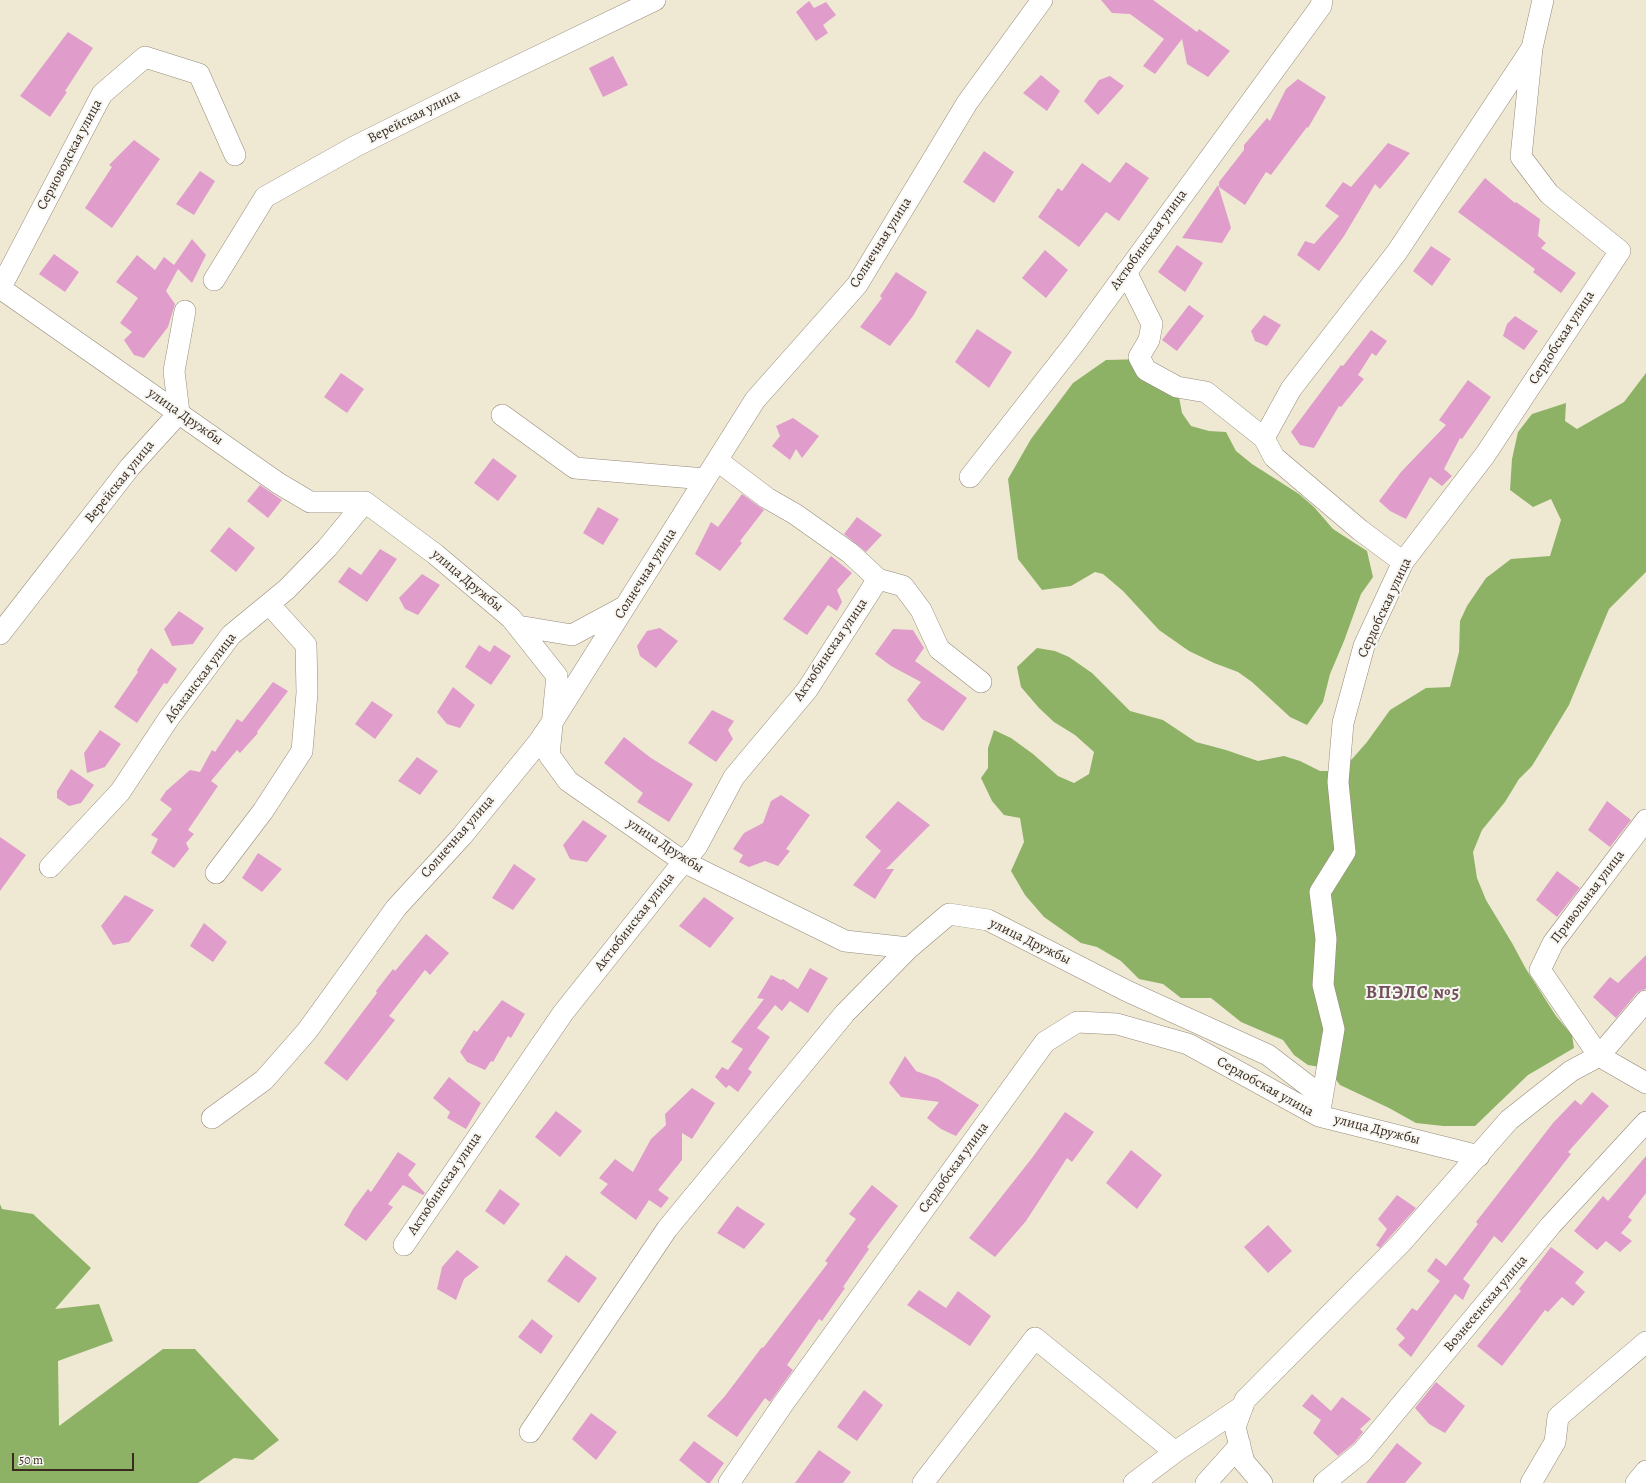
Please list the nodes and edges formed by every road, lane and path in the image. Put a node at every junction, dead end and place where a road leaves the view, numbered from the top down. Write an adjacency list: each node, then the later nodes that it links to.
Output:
1 (655, 0): 8 (street, Верейская улица)
2 (1042, 0): 14 (street, Солнечная улица)
3 (1322, 0): 7 (street, Актюбинская улица)
4 (1543, 0): 5 (street)
5 (1532, 48): 13 (street); 18 (street, Сердобская улица)
6 (235, 155): 9 (street, Серноводская улица)
7 (1126, 272): 13 (street); 15 (street, Актюбинская улица)
8 (214, 280)
9 (0, 288): 11 (street, улица Дружбы)
10 (185, 311): 11 (street)
11 (179, 413): 17 (street, улица Дружбы); 23 (street, Верейская улица)
12 (502, 415): 16 (street)
13 (1264, 438): 18 (street)
14 (718, 461): 16 (street, Солнечная улица); 19 (street)
15 (970, 477)
16 (705, 479): 21 (street, Солнечная улица)
17 (365, 502): 20 (street, Абаканская улица); 22 (street, улица Дружбы)
18 (1403, 562): 34 (street, Сердобская улица)
19 (878, 579): 24 (street); 27 (street, Актюбинская улица)
20 (269, 604): 28 (street, Абаканская улица); 29 (street)
21 (625, 607): 22 (street); 25 (street, Солнечная улица)
22 (518, 626): 25 (street, улица Дружбы)
23 (0, 634)
24 (981, 682)
25 (553, 721): 27 (street, улица Дружбы); 35 (street, Солнечная улица)
26 (1646, 820): 32 (street, Привольная улица)
27 (684, 862): 30 (street, улица Дружбы); 38 (street, Актюбинская улица)
28 (50, 867)
29 (216, 873)
30 (909, 948): 34 (street, улица Дружбы); 41 (street)
31 (1646, 1001): 32 (street)
32 (1599, 1056): 33 (street); 37 (street)
33 (1646, 1083)
34 (1319, 1116): 37 (street, улица Дружбы); 45 (street, Сердобская улица)
35 (212, 1118)
36 (1646, 1122): 50 (street, Вознесенская улица)
37 (1479, 1156): 40 (street)
38 (404, 1245)
39 (1646, 1342): 51 (street)
40 (1243, 1406): 42 (street); 43 (street)
41 (530, 1432)
42 (1240, 1445): 48 (street); 49 (street)
43 (1176, 1452): 46 (street); 47 (street)
44 (1646, 1471): 52 (street)
45 (729, 1483)
46 (923, 1483)
47 (1134, 1483)
48 (1206, 1483)
49 (1262, 1483)
50 (1324, 1483)
51 (1531, 1483)
52 (1636, 1483)

